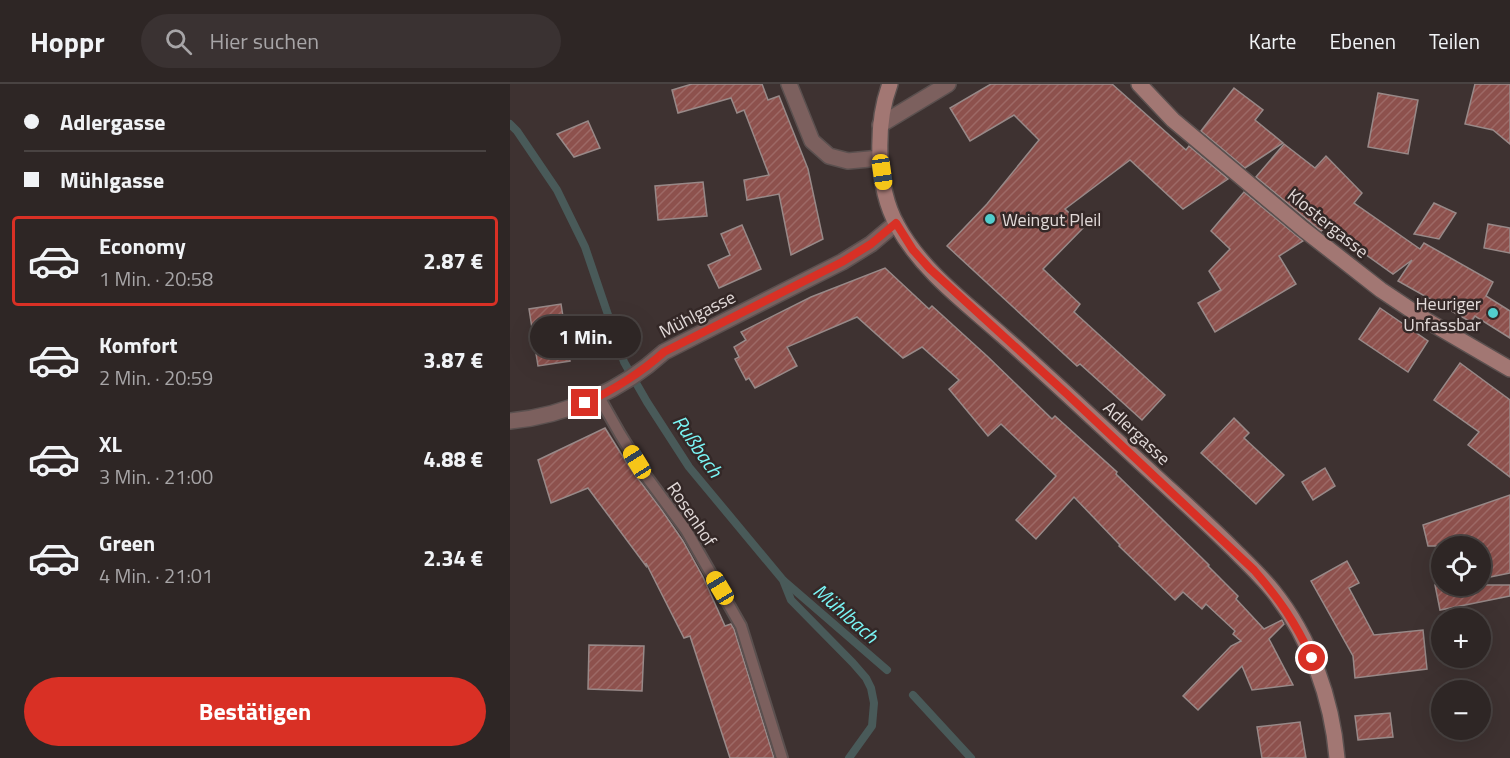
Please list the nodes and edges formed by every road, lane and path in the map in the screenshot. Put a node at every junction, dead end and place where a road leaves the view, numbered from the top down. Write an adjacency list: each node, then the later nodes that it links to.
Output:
1 (789, 84): 6 (street)
2 (890, 84): 5 (main road, Adlergasse)
3 (948, 84): 5 (street)
4 (1139, 84): 8 (main road, Klostergasse)
5 (880, 125): 6 (main road, Adlergasse)
6 (880, 158): 7 (main road, Adlergasse)
7 (896, 223): 9 (street, Mühlgasse); 12 (main road, Adlergasse)
8 (1510, 369)
9 (604, 394): 10 (street, Mühlgasse); 11 (lane, Rosenhof)
10 (510, 421)
11 (782, 758)
12 (1337, 758)

